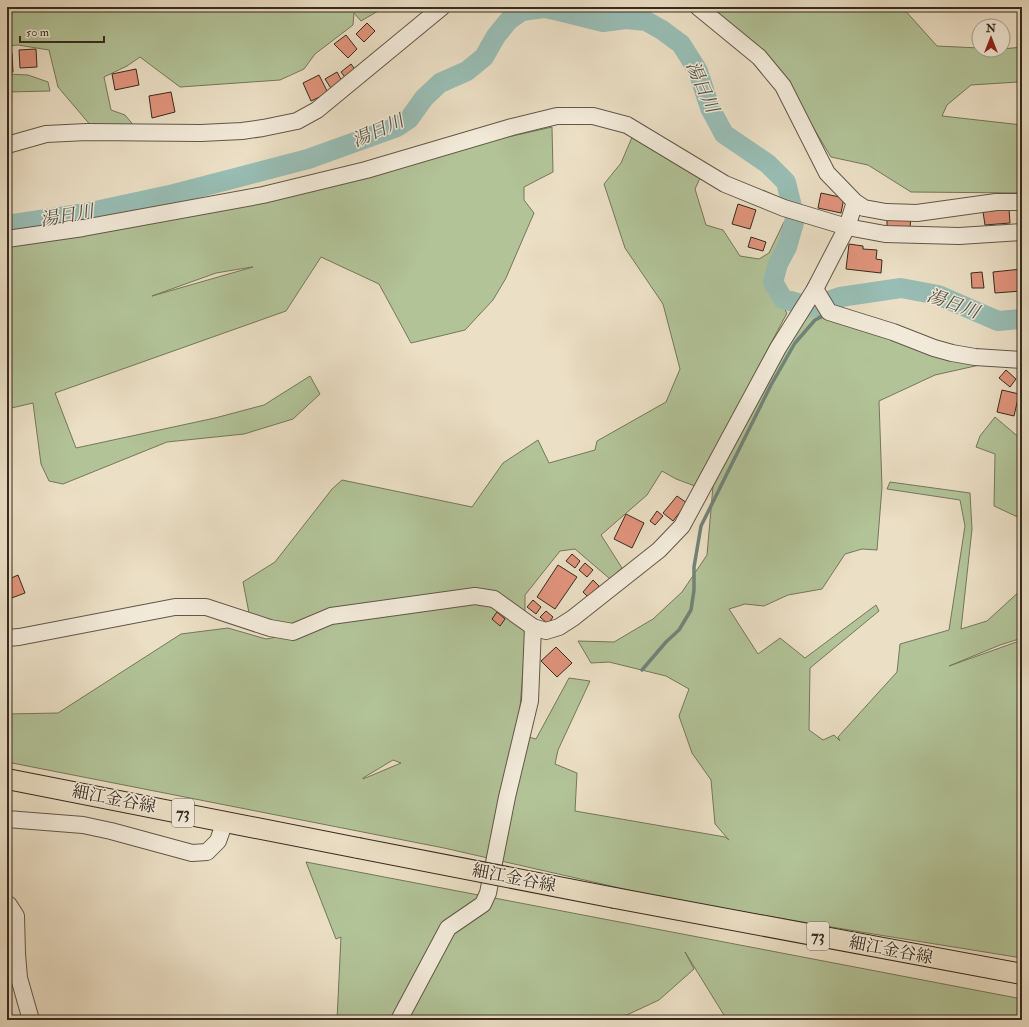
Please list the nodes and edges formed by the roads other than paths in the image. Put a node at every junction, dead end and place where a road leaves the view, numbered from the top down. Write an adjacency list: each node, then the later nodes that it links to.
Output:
1 (442, 7): 3 (street)
2 (698, 7): 4 (street)
3 (7, 145)
4 (855, 202): 5 (street); 6 (street)
5 (1022, 202)
6 (847, 227): 7 (street); 8 (street); 9 (street)
7 (1022, 232)
8 (7, 239)
9 (814, 289): 10 (street); 11 (street)
10 (1022, 360)
11 (533, 627): 12 (street); 20 (street)
12 (7, 638)
13 (7, 779): 15 (main road, 細江金谷線 / 73)
14 (7, 819): 15 (street)
15 (225, 821): 18 (main road, 細江金谷線 / 73, bridge)
16 (7, 904): 17 (street)
17 (12, 955): 19 (street)
18 (1022, 974)
19 (31, 1020)
20 (399, 1020)

